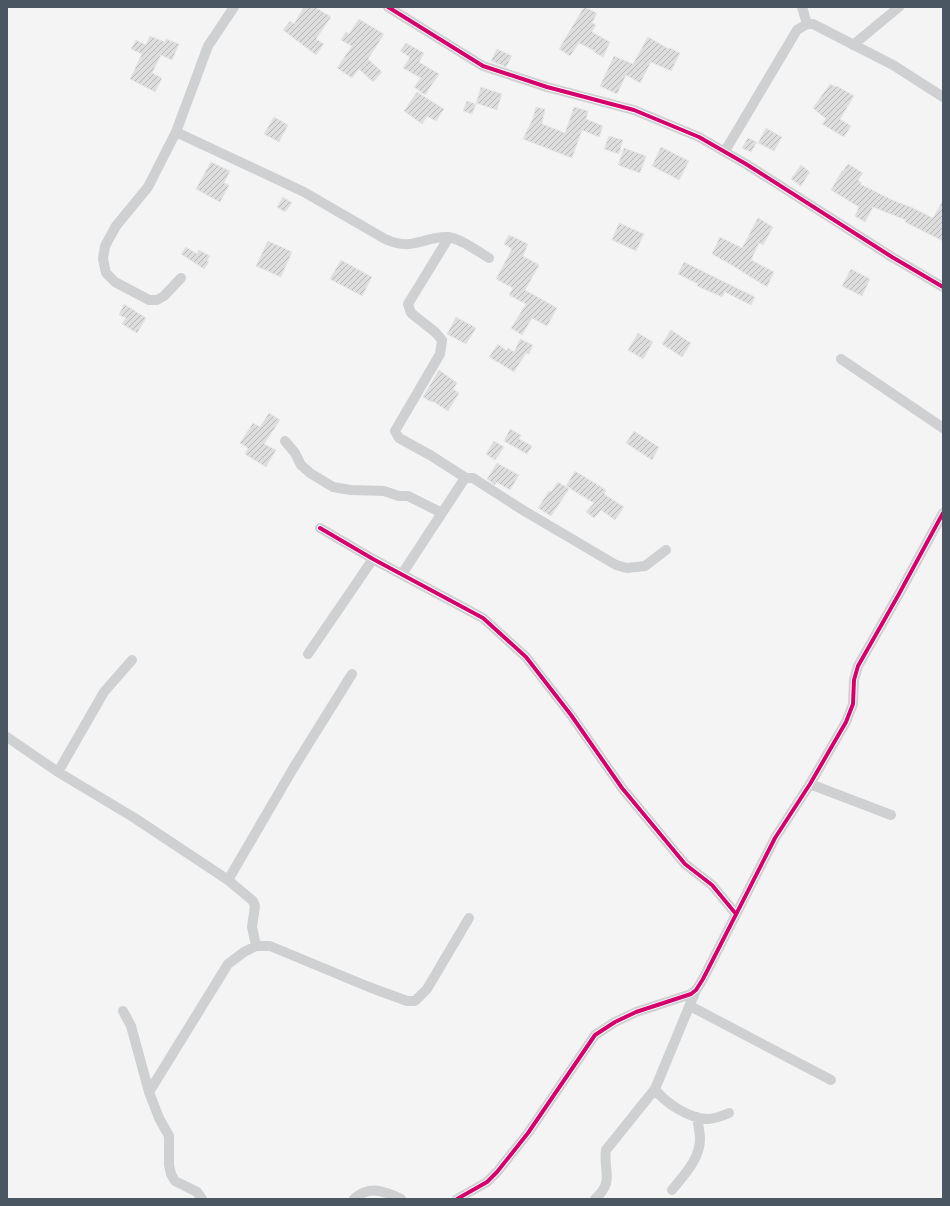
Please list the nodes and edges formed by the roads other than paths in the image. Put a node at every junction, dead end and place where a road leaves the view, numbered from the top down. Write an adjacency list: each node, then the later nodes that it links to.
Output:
1 (234, 7): 8 (street)
2 (388, 7): 9 (street)
3 (802, 7): 5 (street)
4 (899, 7): 6 (street)
5 (807, 24): 6 (street); 9 (street)
6 (853, 45): 7 (street)
7 (943, 97)
8 (176, 132): 10 (street); 12 (street)
9 (725, 151): 13 (street)
10 (450, 237): 11 (street); 17 (street)
11 (489, 258)
12 (181, 278)
13 (943, 287)
14 (841, 359): 15 (street)
15 (943, 428)
16 (285, 441): 18 (street)
17 (466, 478): 18 (street); 21 (street)
18 (442, 513): 23 (street)
19 (943, 513): 29 (street)
20 (320, 528): 22 (street)
21 (666, 550)
22 (373, 559): 23 (street); 24 (street)
23 (402, 574): 32 (street)
24 (308, 654)
25 (132, 660): 28 (street)
26 (352, 674): 31 (street)
27 (7, 737): 28 (street)
28 (58, 772): 31 (street)
29 (810, 784): 30 (street); 32 (street)
30 (891, 815)
31 (228, 880): 34 (street)
32 (736, 914): 35 (street)
33 (469, 918): 34 (street)
34 (256, 946): 40 (street)
35 (696, 990): 36 (street); 47 (street)
36 (690, 1006): 38 (street); 39 (street)
37 (123, 1011): 40 (street)
38 (831, 1080)
39 (655, 1089): 42 (street); 48 (street)
40 (149, 1092): 44 (street)
41 (729, 1113): 42 (street)
42 (697, 1117): 43 (street)
43 (672, 1190)
44 (202, 1199)
45 (354, 1199): 46 (street)
46 (401, 1199)
47 (457, 1199)
48 (596, 1199)

